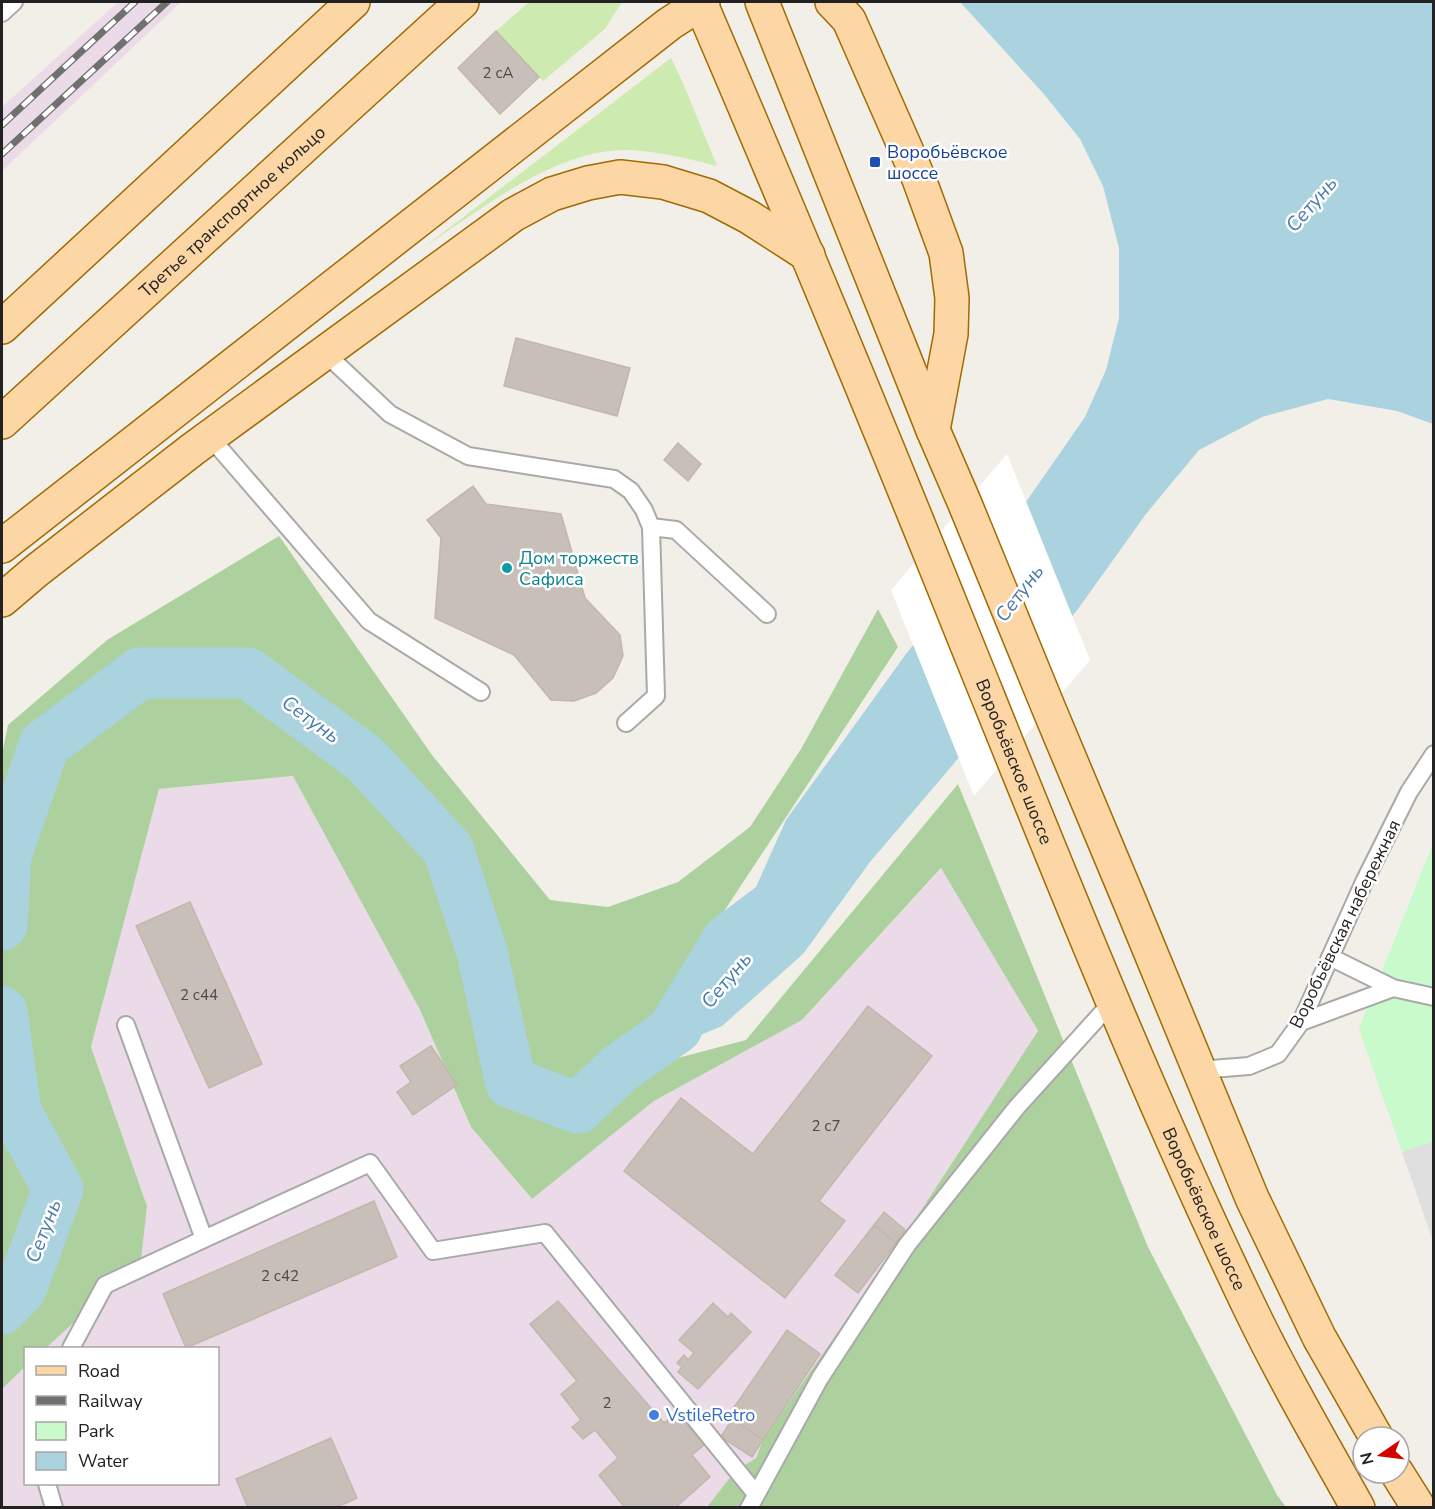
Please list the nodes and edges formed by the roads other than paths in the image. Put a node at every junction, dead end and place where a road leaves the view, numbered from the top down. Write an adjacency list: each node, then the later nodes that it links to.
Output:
1 (14, 2): 7 (lane)
2 (353, 2): 9 (main road)
3 (462, 2): 11 (main road, Третье транспортное кольцо)
4 (701, 2): 8 (main road, Воробьёвское шоссе); 15 (main road)
5 (762, 2): 12 (main road)
6 (832, 2): 12 (main road)
7 (2, 14)
8 (808, 255): 10 (main road); 24 (main road, Воробьёвское шоссе)
9 (2, 327)
10 (325, 353): 13 (main road); 14 (lane)
11 (2, 422)
12 (933, 430): 27 (main road)
13 (210, 437): 16 (main road); 18 (lane)
14 (651, 527): 17 (lane); 19 (lane)
15 (2, 546)
16 (2, 600)
17 (767, 614)
18 (481, 692)
19 (626, 723)
20 (1434, 754): 21 (lane, Воробьёвская набережная)
21 (1330, 957): 22 (lane); 25 (lane, Воробьёвская набережная)
22 (1393, 988): 23 (lane); 25 (lane)
23 (1434, 996)
24 (1112, 1002): 33 (lane); 35 (main road, Воробьёвское шоссе)
25 (1301, 1022): 27 (lane, Воробьёвская набережная)
26 (126, 1025): 28 (lane)
27 (1199, 1070): 30 (main road)
28 (204, 1239): 29 (lane); 33 (lane)
29 (72, 1347)
30 (1369, 1425)
31 (47, 1485): 34 (lane)
32 (1405, 1485): 36 (main road)
33 (753, 1501)
34 (54, 1508)
35 (1358, 1508)
36 (1419, 1508)

